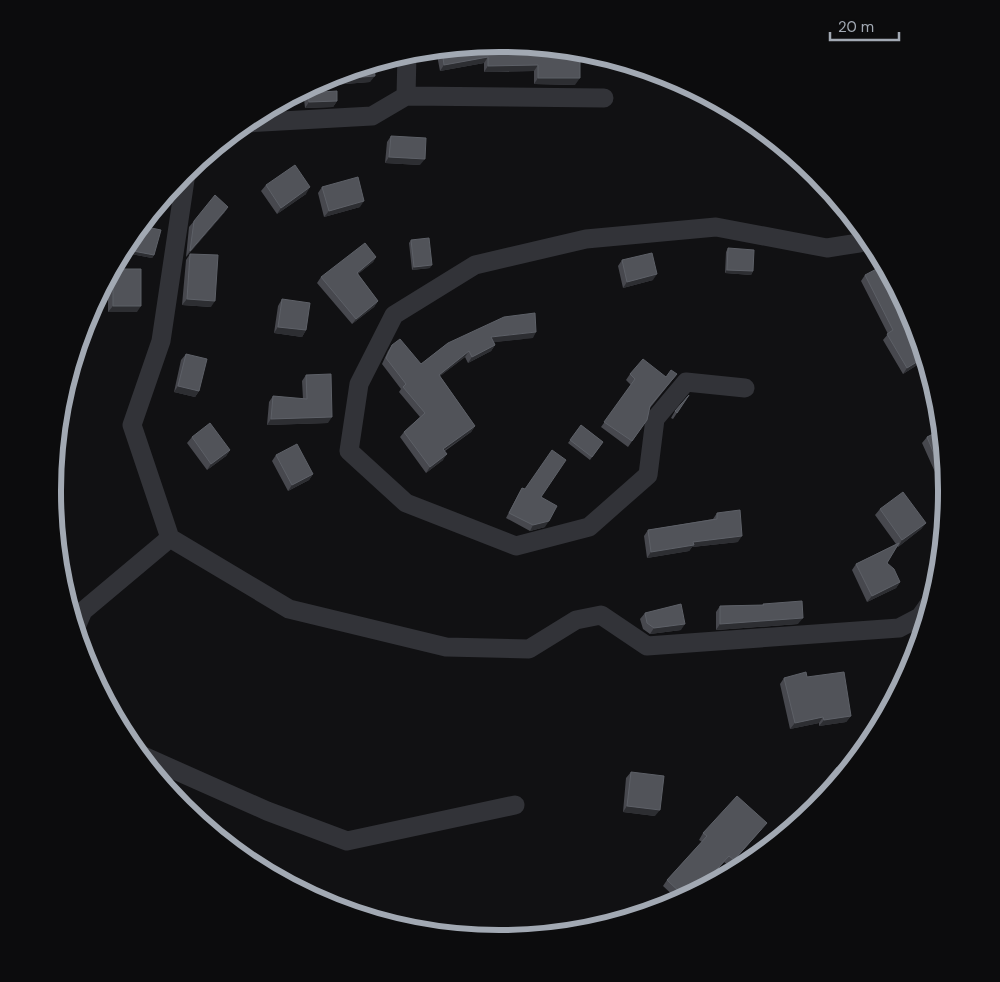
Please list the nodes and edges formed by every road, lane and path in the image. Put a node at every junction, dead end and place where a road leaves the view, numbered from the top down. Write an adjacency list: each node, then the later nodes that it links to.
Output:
1 (407, 63): 2 (street)
2 (406, 96): 3 (street); 4 (street)
3 (604, 98)
4 (262, 122)
5 (184, 187): 8 (street)
6 (861, 241): 7 (street)
7 (745, 388)
8 (170, 538): 9 (street); 10 (street)
9 (80, 617)
10 (920, 617)
11 (154, 761): 12 (street)
12 (516, 805)

